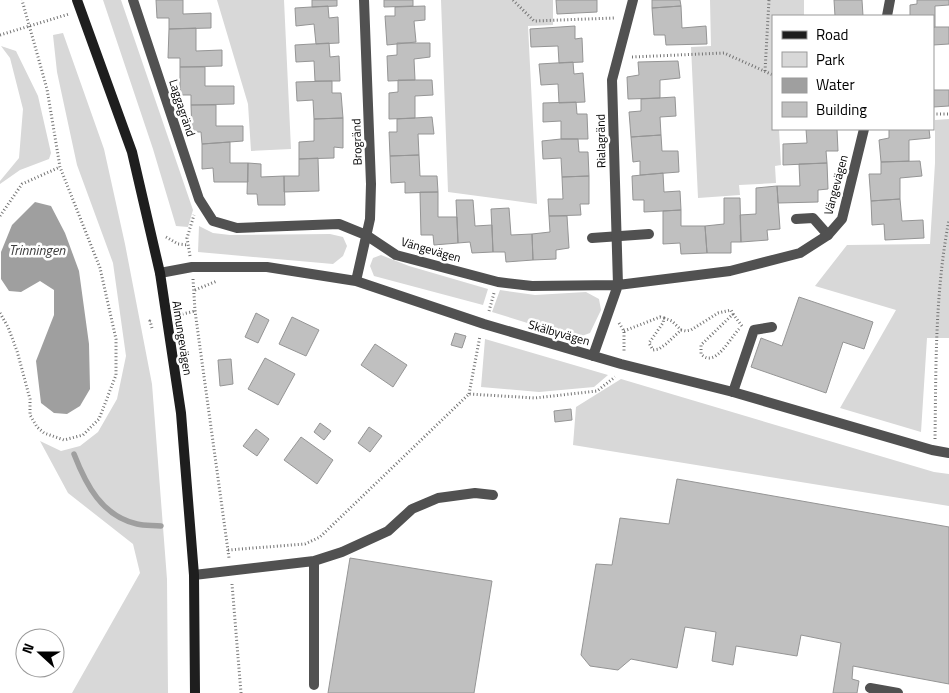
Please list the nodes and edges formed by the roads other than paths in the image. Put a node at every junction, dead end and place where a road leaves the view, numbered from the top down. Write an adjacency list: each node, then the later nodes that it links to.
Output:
1 (77, 0): 15 (street, Almungevägen)
2 (133, 0): 9 (street, Laggagränd)
3 (364, 0): 11 (street, Brogränd)
4 (633, 0): 12 (street, Rialagränd)
5 (890, 0): 6 (street)
6 (887, 15)
7 (864, 130): 13 (street, Vängevägen)
8 (796, 218): 13 (street)
9 (213, 221): 11 (street, Vängevägen)
10 (649, 234): 12 (street)
11 (366, 235): 16 (street, Brogränd); 17 (street, Vängevägen)
12 (616, 236): 14 (street); 17 (street, Rialagränd)
13 (828, 236): 17 (street, Vängevägen)
14 (592, 238)
15 (160, 273): 16 (street, Skälbyvägen); 24 (street, Almungevägen)
16 (356, 280): 19 (street, Skälbyvägen)
17 (618, 285): 19 (street)
18 (772, 326): 20 (street)
19 (593, 356): 20 (street, Skälbyvägen)
20 (733, 392): 21 (street, Skälbyvägen)
21 (949, 453)
22 (493, 496): 23 (street)
23 (314, 561): 24 (street); 25 (street)
24 (194, 575): 27 (street, Almungevägen)
25 (314, 685)
26 (870, 688): 28 (street)
27 (195, 693)
28 (898, 693)

